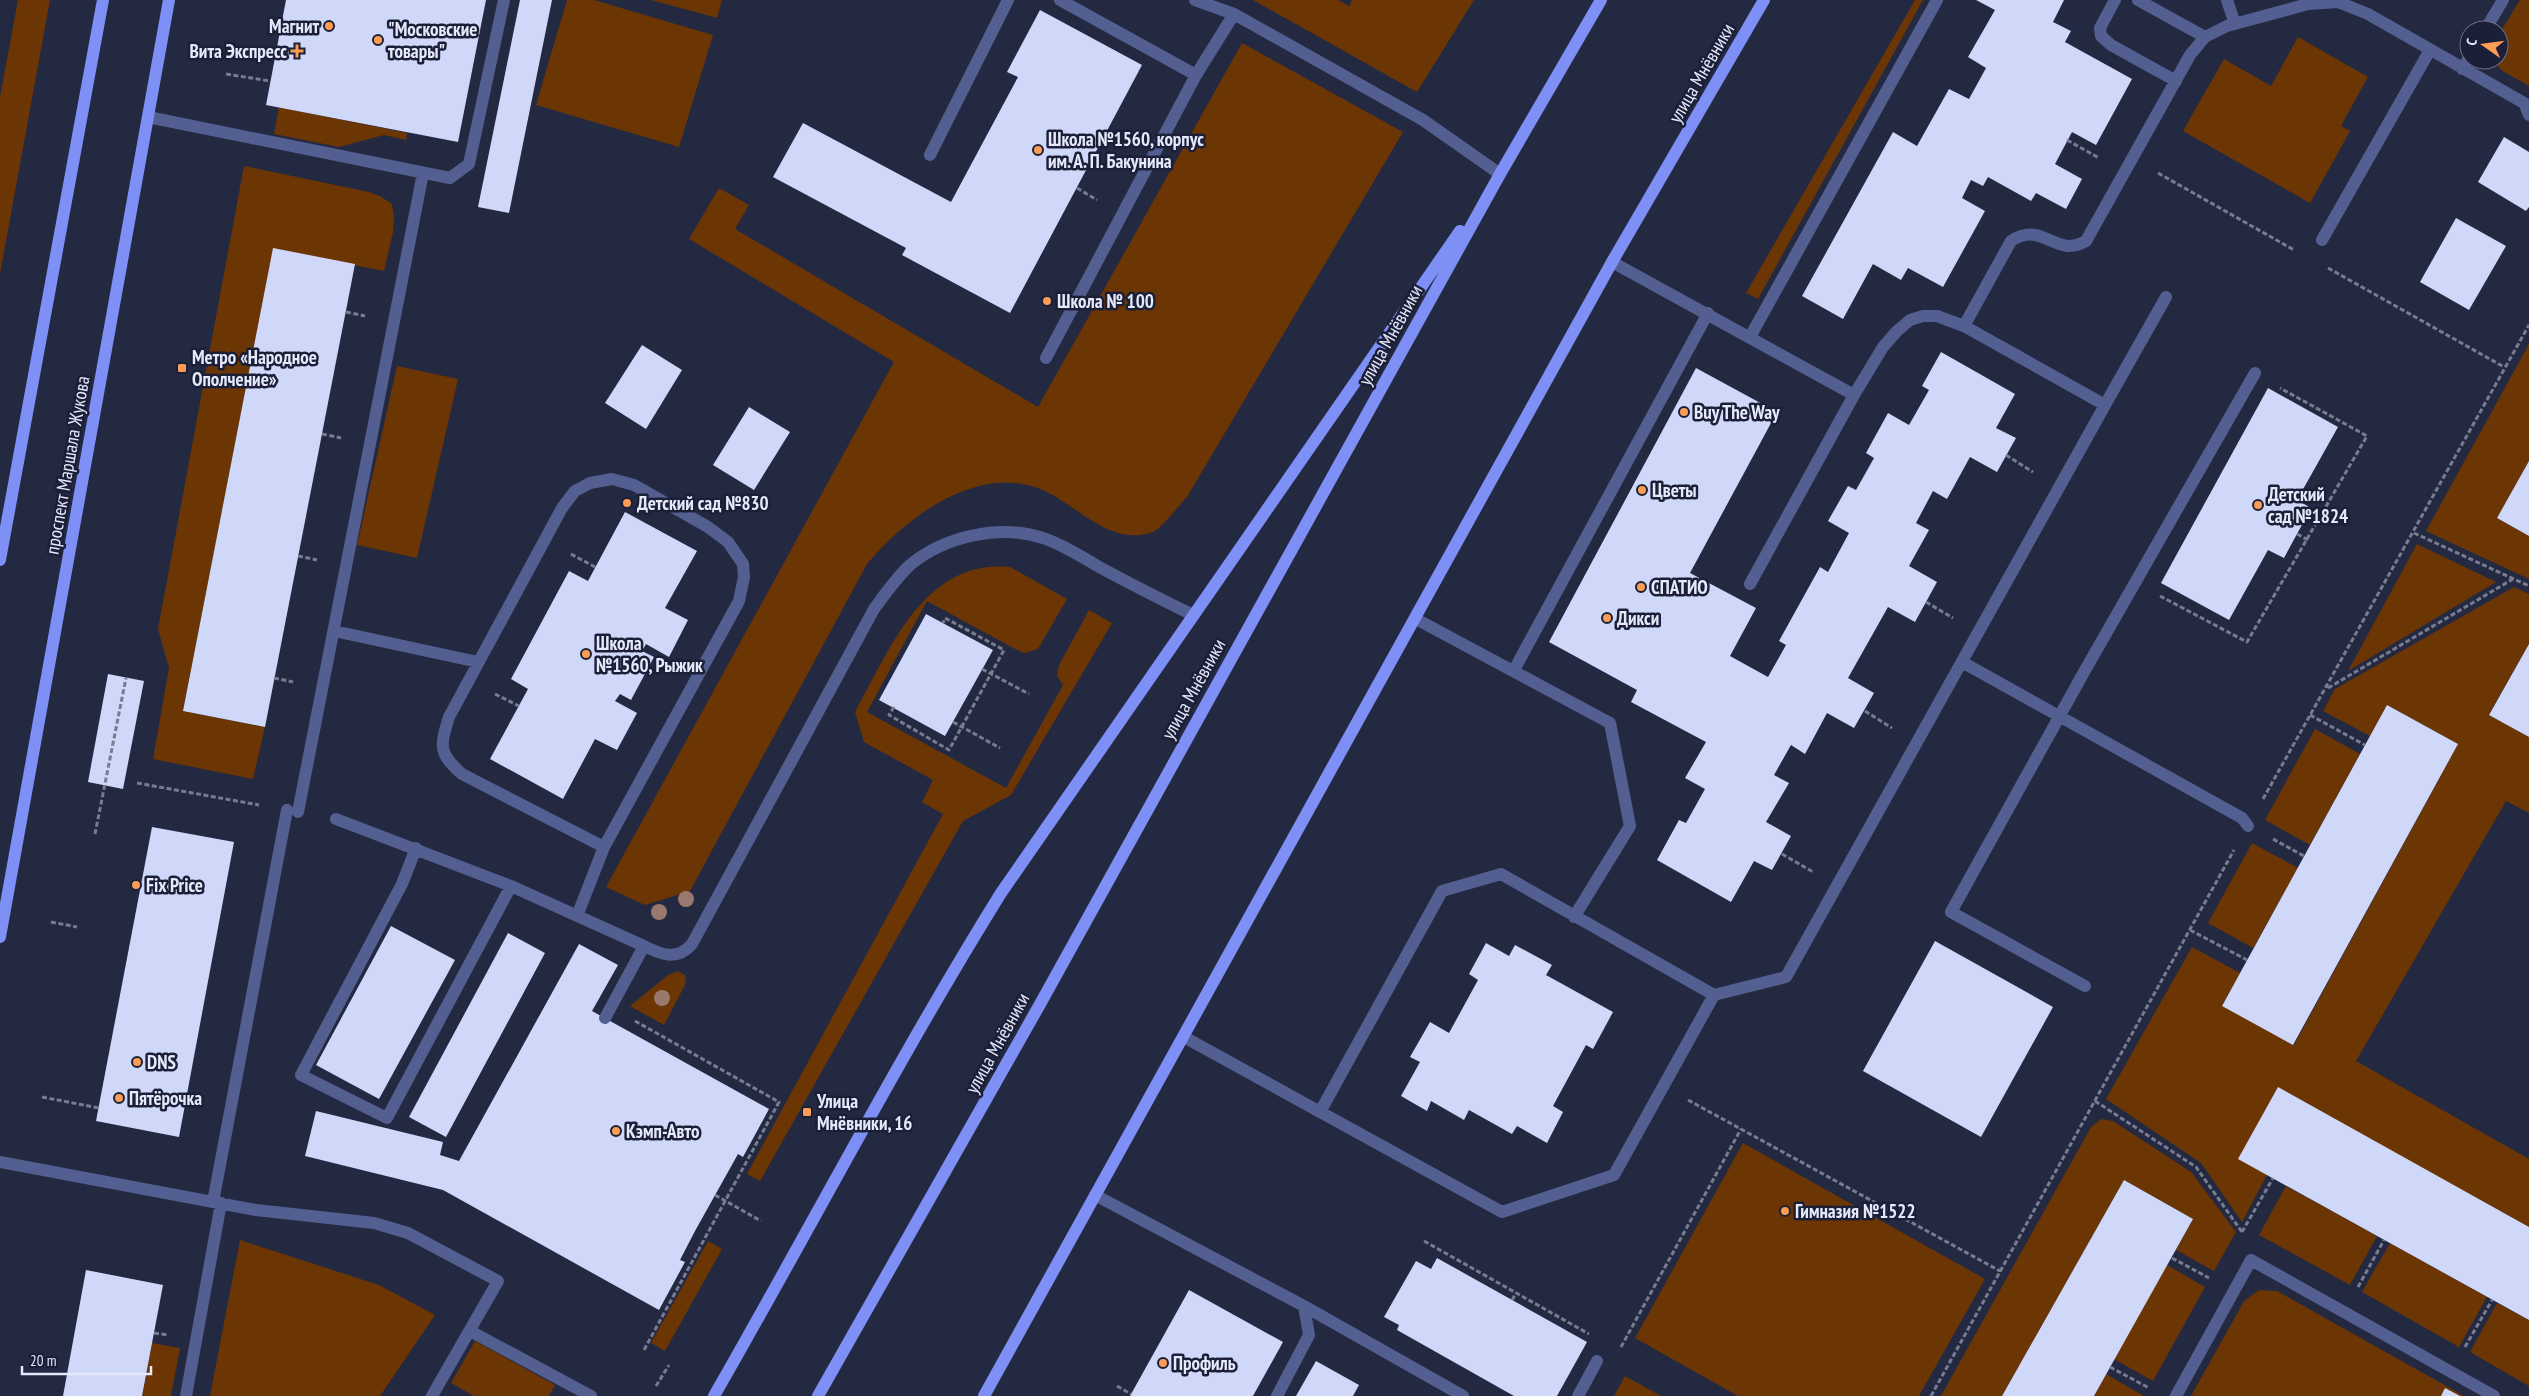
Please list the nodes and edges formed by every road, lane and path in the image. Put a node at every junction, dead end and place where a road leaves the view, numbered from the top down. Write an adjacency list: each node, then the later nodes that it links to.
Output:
1 (103, 0): 50 (main road)
2 (169, 0): 26 (main road, проспект Маршала Жукова)
3 (504, 0): 30 (lane)
4 (1008, 0): 28 (lane)
5 (1060, 0): 22 (lane)
6 (1195, 0): 14 (lane)
7 (1601, 0): 31 (main road, улица Мнёвники)
8 (1764, 0): 33 (main road, улица Мнёвники)
9 (1937, 0): 38 (lane)
10 (2115, 0): 24 (lane)
11 (2138, 0): 17 (lane)
12 (2227, 0): 16 (lane)
13 (2503, 0): 15 (lane)
14 (1234, 14): 22 (lane); 31 (lane)
15 (2491, 20)
16 (2234, 24): 17 (lane); 18 (lane)
17 (2205, 37): 24 (lane)
18 (2430, 50): 19 (lane); 32 (lane)
19 (2459, 67)
20 (2464, 70): 25 (lane)
21 (226, 74): 23 (path)
22 (1196, 76): 39 (lane)
23 (270, 81)
24 (2176, 81): 37 (lane)
25 (2529, 115)
26 (148, 117): 30 (lane); 92 (main road, проспект Маршала Жукова)
27 (2067, 140): 29 (path)
28 (930, 155)
29 (2101, 159)
30 (423, 173): 60 (lane)
31 (1500, 174): 56 (main road); 138 (main road, улица Мнёвники)
32 (2322, 240)
33 (1612, 262): 35 (lane); 57 (main road, улица Мнёвники)
34 (2166, 296): 42 (lane)
35 (1708, 313): 38 (lane); 64 (lane)
36 (2529, 325): 47 (path)
37 (1964, 326): 41 (lane); 42 (lane)
38 (1750, 337): 41 (lane)
39 (1046, 358)
40 (2255, 374): 49 (path); 52 (lane)
41 (1854, 395): 53 (lane)
42 (2105, 404): 62 (lane)
43 (322, 434): 44 (path)
44 (347, 439)
45 (2006, 455): 46 (path)
46 (2038, 474)
47 (2414, 533): 51 (path); 67 (path)
48 (2297, 534): 49 (path)
49 (2308, 540): 52 (path)
50 (0, 560)
51 (2513, 579): 54 (path); 67 (path)
52 (2135, 583): 72 (lane)
53 (1750, 584)
54 (2529, 586)
55 (1926, 602): 58 (path)
56 (1192, 615): 93 (lane); 132 (main road)
57 (1416, 619): 64 (lane); 98 (main road, улица Мнёвники)
58 (1956, 620)
59 (943, 623): 65 (path)
60 (334, 630): 61 (lane); 79 (lane)
61 (478, 662): 83 (lane); 83 (lane)
62 (1962, 662): 72 (lane); 96 (lane)
63 (982, 669): 65 (path)
64 (1514, 670): 88 (lane)
65 (991, 673): 68 (path); 74 (path)
66 (126, 678): 82 (path)
67 (2327, 688): 71 (path)
68 (1029, 694)
69 (894, 708): 74 (path)
70 (1865, 711): 75 (path)
71 (2310, 715): 76 (path); 81 (path)
72 (2060, 716): 81 (lane); 95 (lane)
73 (953, 722): 74 (path)
74 (962, 727): 77 (path)
75 (1895, 729)
76 (2365, 745)
77 (1000, 748)
78 (137, 783): 79 (path)
79 (292, 811): 110 (lane)
80 (336, 819): 84 (lane)
81 (2248, 826): 85 (path); 91 (path)
82 (95, 834)
83 (604, 847): 87 (lane)
84 (416, 848): 86 (lane); 86 (lane)
85 (2304, 856)
86 (512, 886): 87 (lane)
87 (577, 916): 93 (lane)
88 (1574, 917): 96 (lane); 103 (lane)
89 (51, 922): 90 (path)
90 (77, 927)
91 (2190, 930): 94 (path); 101 (path)
92 (0, 937)
93 (644, 946): 97 (lane)
94 (2247, 960)
95 (2085, 986)
96 (1714, 995): 99 (lane)
97 (608, 1013): 109 (path)
98 (1184, 1037): 103 (lane); 107 (main road, улица Мнёвники)
99 (1663, 1086): 103 (lane); 104 (path)
100 (42, 1097): 102 (path)
101 (2096, 1101): 106 (path); 115 (path)
102 (99, 1108)
103 (1320, 1112)
104 (1741, 1129): 115 (path); 125 (path)
105 (0, 1162): 110 (lane)
106 (2273, 1178)
107 (1095, 1195): 121 (lane); 139 (main road, улица Мнёвники)
108 (715, 1196): 109 (path)
109 (725, 1201): 111 (path); 124 (path)
110 (217, 1202): 122 (lane); 135 (lane)
111 (761, 1221)
112 (2384, 1240): 118 (path)
113 (1424, 1241): 117 (path)
114 (2172, 1258): 116 (path)
115 (2000, 1271): 143 (path)
116 (2215, 1282)
117 (1516, 1293): 119 (path); 123 (path)
118 (2354, 1294)
119 (1512, 1300)
120 (2492, 1300): 126 (path)
121 (1304, 1306): 140 (lane); 141 (lane)
122 (470, 1331): 136 (lane); 137 (lane)
123 (1593, 1336)
124 (644, 1350)
125 (1619, 1351)
126 (2461, 1354)
127 (1597, 1361): 142 (lane)
128 (669, 1365): 130 (path)
129 (2110, 1367): 133 (path)
130 (656, 1386)
131 (1117, 1386): 134 (path)
132 (717, 1391)
133 (2154, 1391)
134 (1131, 1394)
135 (186, 1396)
136 (432, 1396)
137 (591, 1396)
138 (818, 1396)
139 (984, 1396)
140 (1277, 1396)
141 (1464, 1396)
142 (1578, 1396)
143 (1931, 1396)
144 (2176, 1396): 145 (lane)
145 (2494, 1396)

